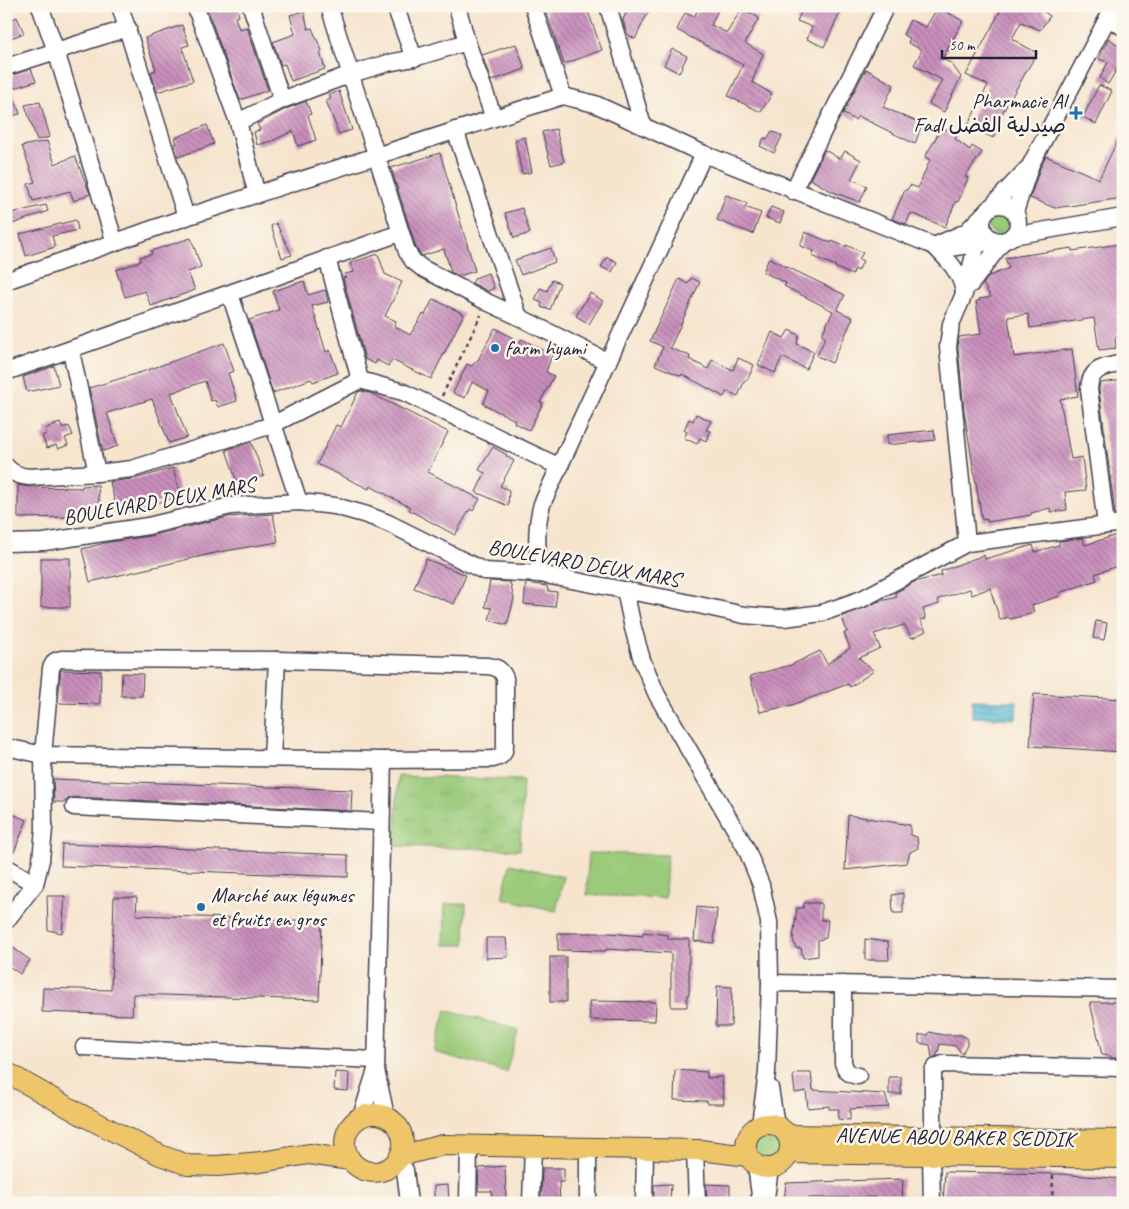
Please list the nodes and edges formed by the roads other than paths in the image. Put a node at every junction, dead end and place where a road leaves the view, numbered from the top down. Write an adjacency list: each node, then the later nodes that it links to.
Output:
1 (40, 6): 15 (street)
2 (120, 6): 13 (street)
3 (251, 6): 20 (street)
4 (329, 6): 18 (street)
5 (395, 6): 16 (street)
6 (457, 6): 14 (street)
7 (533, 6): 19 (street)
8 (608, 6): 23 (street)
9 (886, 6): 28 (street)
10 (199, 7): 22 (street)
11 (1109, 10): 12 (street); 27 (street)
12 (1123, 27)
13 (128, 28): 15 (street); 32 (street)
14 (467, 42): 16 (street); 21 (street)
15 (56, 51): 17 (street); 37 (street)
16 (414, 58): 18 (street)
17 (6, 67)
18 (351, 74): 20 (street); 26 (street)
19 (563, 96): 21 (street); 23 (street)
20 (282, 100): 22 (street)
21 (494, 118): 24 (street)
22 (238, 122): 29 (street)
23 (643, 126): 25 (street)
24 (455, 130): 26 (street); 44 (street)
25 (704, 154): 28 (street); 46 (street)
26 (377, 156): 29 (street); 35 (street)
27 (1032, 164): 30 (street); 31 (street)
28 (793, 190): 39 (street)
29 (257, 195): 32 (street)
30 (986, 215): 31 (street); 36 (street); 38 (street); 39 (street)
31 (1016, 215): 34 (street); 36 (street)
32 (186, 217): 37 (street)
33 (1123, 217): 34 (street)
34 (1065, 226): 36 (street)
35 (400, 233): 40 (street); 44 (street)
36 (1004, 239): 38 (street); 43 (street)
37 (115, 244): 41 (street)
38 (977, 244): 39 (street); 43 (street)
39 (934, 246): 43 (street)
40 (327, 258): 42 (street); 49 (street)
41 (6, 281)
42 (230, 294): 45 (street); 50 (street)
43 (964, 294): 58 (street)
44 (519, 317): 46 (street)
45 (71, 351): 48 (street); 53 (street)
46 (608, 362): 52 (street)
47 (1123, 364): 56 (street)
48 (6, 372)
49 (360, 380): 50 (street); 52 (street)
50 (272, 425): 53 (street); 54 (street)
51 (6, 466): 53 (street)
52 (560, 467): 59 (street)
53 (97, 473)
54 (299, 502): 57 (street, BOULEVARD DEUX MARS); 59 (street, BOULEVARD DEUX MARS)
55 (1123, 524): 56 (street, BOULEVARD DEUX MARS)
56 (1106, 525): 58 (street, BOULEVARD DEUX MARS)
57 (6, 543)
58 (967, 544): 60 (street, BOULEVARD DEUX MARS)
59 (540, 574): 60 (street, BOULEVARD DEUX MARS)
60 (625, 590): 71 (street)
61 (277, 660): 63 (street); 64 (street); 65 (street)
62 (6, 747): 63 (street)
63 (43, 755): 64 (street); 69 (street)
64 (272, 758): 65 (street)
65 (383, 760): 67 (street)
66 (74, 807): 67 (street)
67 (381, 822): 75 (street)
68 (6, 867): 69 (street)
69 (36, 884): 70 (street)
70 (6, 921)
71 (770, 983): 72 (street); 82 (street)
72 (843, 984): 73 (street); 78 (street)
73 (1123, 988)
74 (84, 1048): 75 (street)
75 (376, 1065): 79 (street); 80 (street)
76 (1123, 1068): 87 (street)
77 (6, 1072): 91 (main road)
78 (858, 1076)
79 (386, 1116): 80 (main road); 81 (main road)
80 (354, 1123): 91 (main road); 94 (main road)
81 (401, 1130): 84 (main road, AVENUE ABOU BAKER SEDDIK); 93 (main road)
82 (772, 1134): 87 (main road, AVENUE ABOU BAKER SEDDIK); 90 (main road, AVENUE ABOU BAKER SEDDIK); 95 (main road); 95 (main road)
83 (1123, 1140): 87 (main road, AVENUE ABOU BAKER SEDDIK)
84 (443, 1145): 85 (main road, AVENUE ABOU BAKER SEDDIK); 93 (main road, AVENUE ABOU BAKER SEDDIK)
85 (469, 1145): 86 (main road, AVENUE ABOU BAKER SEDDIK); 97 (street)
86 (533, 1146): 88 (main road, AVENUE ABOU BAKER SEDDIK); 98 (street)
87 (932, 1146): 92 (main road, AVENUE ABOU BAKER SEDDIK); 104 (street)
88 (588, 1147): 89 (main road, AVENUE ABOU BAKER SEDDIK); 99 (street)
89 (645, 1149): 90 (main road, AVENUE ABOU BAKER SEDDIK); 100 (street)
90 (697, 1150): 95 (main road, AVENUE ABOU BAKER SEDDIK); 101 (street)
91 (309, 1154): 94 (main road)
92 (1123, 1158)
93 (398, 1159): 94 (main road); 96 (street)
94 (350, 1160)
95 (758, 1163): 102 (street); 103 (street)
96 (409, 1203)
97 (468, 1203)
98 (531, 1203)
99 (588, 1203)
100 (644, 1203)
101 (697, 1203)
102 (761, 1203)
103 (765, 1203)
104 (932, 1203)

